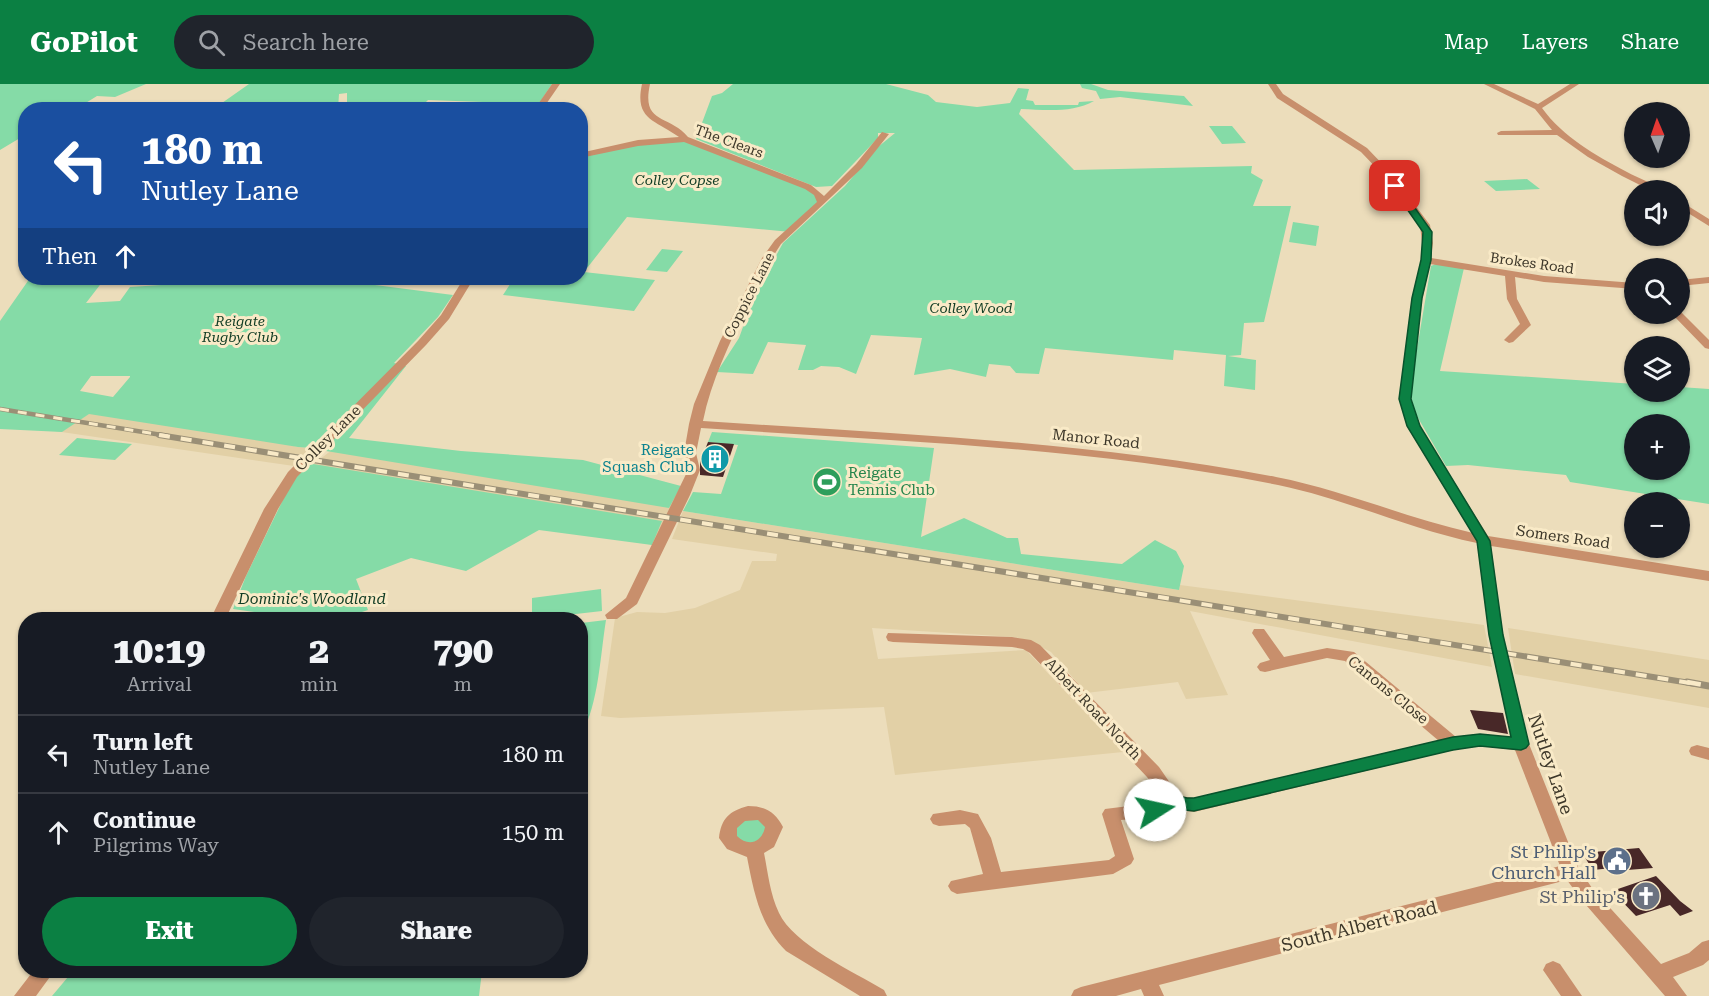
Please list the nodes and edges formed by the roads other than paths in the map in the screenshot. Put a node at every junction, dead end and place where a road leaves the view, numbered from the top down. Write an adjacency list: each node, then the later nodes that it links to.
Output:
1 (556, 84): 6 (street)
2 (646, 84): 11 (street)
3 (1272, 84): 17 (street)
4 (1488, 84): 7 (street)
5 (1575, 84): 7 (street)
6 (544, 102)
7 (1538, 107): 8 (street)
8 (1561, 132): 9 (street); 13 (street)
9 (1501, 133)
10 (885, 134): 14 (street, Coppice Lane)
11 (685, 139): 12 (street, The Clears); 14 (street, The Clears)
12 (588, 154)
13 (1637, 180)
14 (822, 203): 26 (street, Coppice Lane)
15 (1690, 211): 16 (street)
16 (1709, 223)
17 (1426, 260): 18 (street, Brokes Road); 27 (street)
18 (1510, 274): 22 (street, Brokes Road); 24 (street)
19 (1709, 280): 20 (street)
20 (1690, 282)
21 (465, 285): 29 (street, Colley Lane)
22 (1624, 285)
23 (1687, 324): 25 (street)
24 (1509, 340)
25 (1709, 346)
26 (695, 424): 27 (street, Manor Road); 30 (street, Coppice Lane)
27 (1484, 541): 28 (street, Somers Road); 34 (street, Nutley Lane)
28 (1709, 576)
29 (221, 612)
30 (612, 615)
31 (1259, 633): 33 (street, Canons Close)
32 (893, 637): 35 (street, Albert Road North)
33 (1453, 744): 34 (street); 35 (street)
34 (1521, 744): 38 (street, Nutley Lane)
35 (1174, 802): 39 (street)
36 (939, 819): 39 (street)
37 (755, 850): 47 (street)
38 (1571, 872): 43 (street, Nutley Lane); 45 (street, South Albert Road)
39 (994, 880): 40 (street)
40 (957, 886)
41 (1709, 948): 43 (street)
42 (1553, 970): 49 (street)
43 (1657, 975): 50 (street, Nutley Lane)
44 (39, 978): 46 (street)
45 (1150, 988): 48 (street, South Albert Road)
46 (24, 996)
47 (877, 996)
48 (1081, 996)
49 (1572, 996)
50 (1677, 996)

